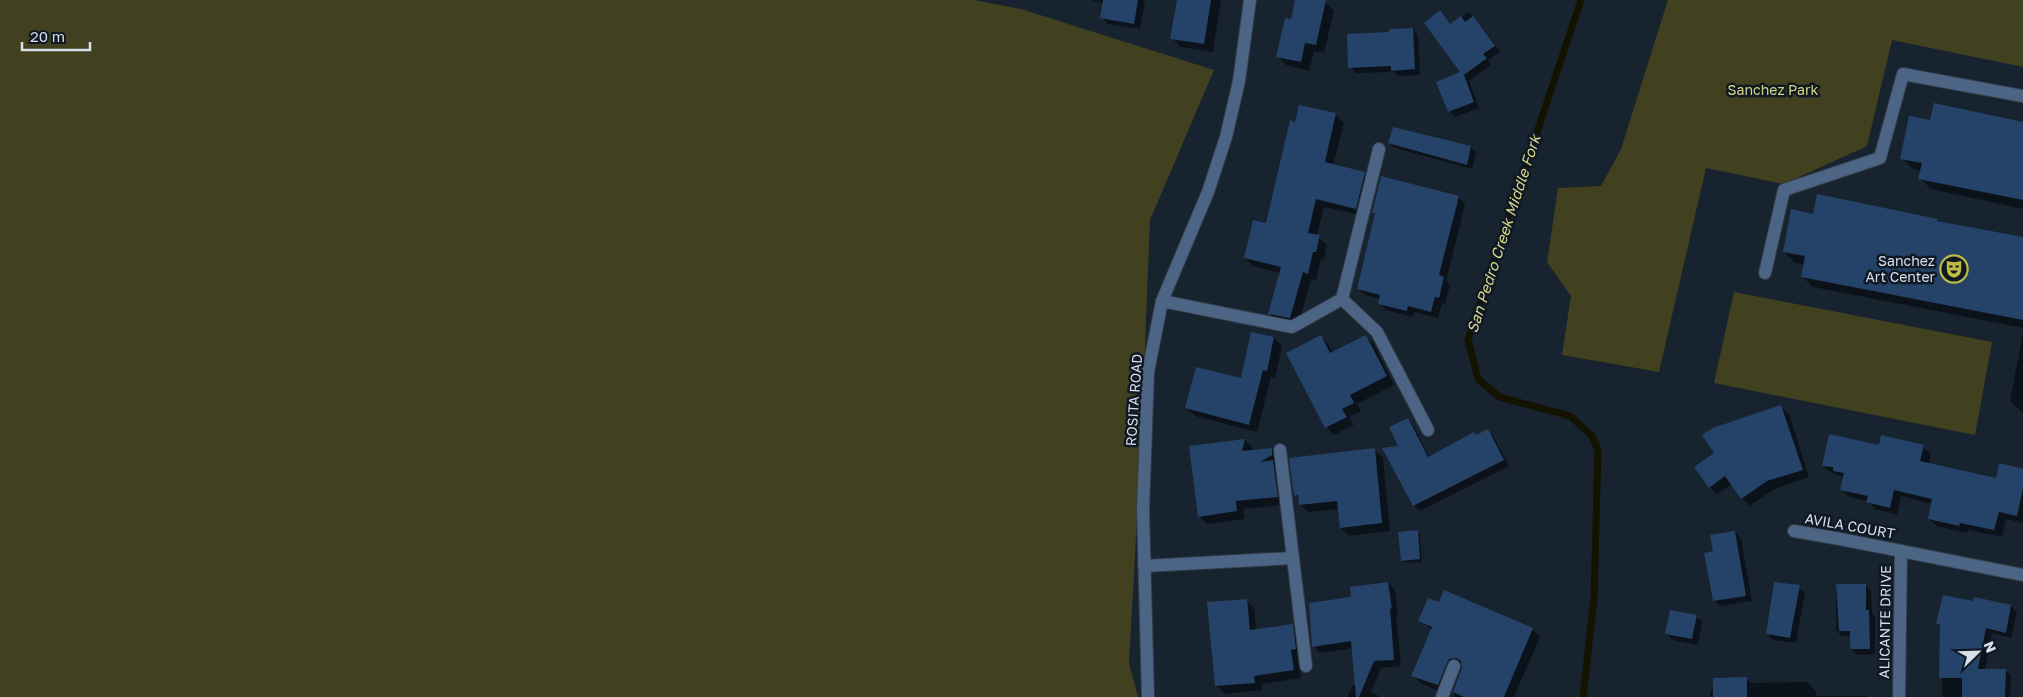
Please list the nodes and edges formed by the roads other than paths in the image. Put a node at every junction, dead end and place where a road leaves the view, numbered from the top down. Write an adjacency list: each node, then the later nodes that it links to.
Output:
1 (1250, 0): 6 (street, ROSITA ROAD)
2 (2023, 96): 4 (street)
3 (1379, 149): 5 (street)
4 (1765, 273)
5 (1342, 299): 6 (street); 7 (street)
6 (1162, 301): 12 (street, ROSITA ROAD)
7 (1428, 430)
8 (1280, 450): 11 (street)
9 (1794, 531): 10 (street, AVILA COURT)
10 (1901, 551): 13 (street, ALICANTE DRIVE); 18 (street, ALICANTE DRIVE)
11 (1293, 558): 12 (street); 14 (street)
12 (1144, 566): 16 (street, ROSITA ROAD)
13 (2023, 576)
14 (1306, 666)
15 (1454, 666): 17 (street)
16 (1148, 697)
17 (1442, 697)
18 (1899, 697)

